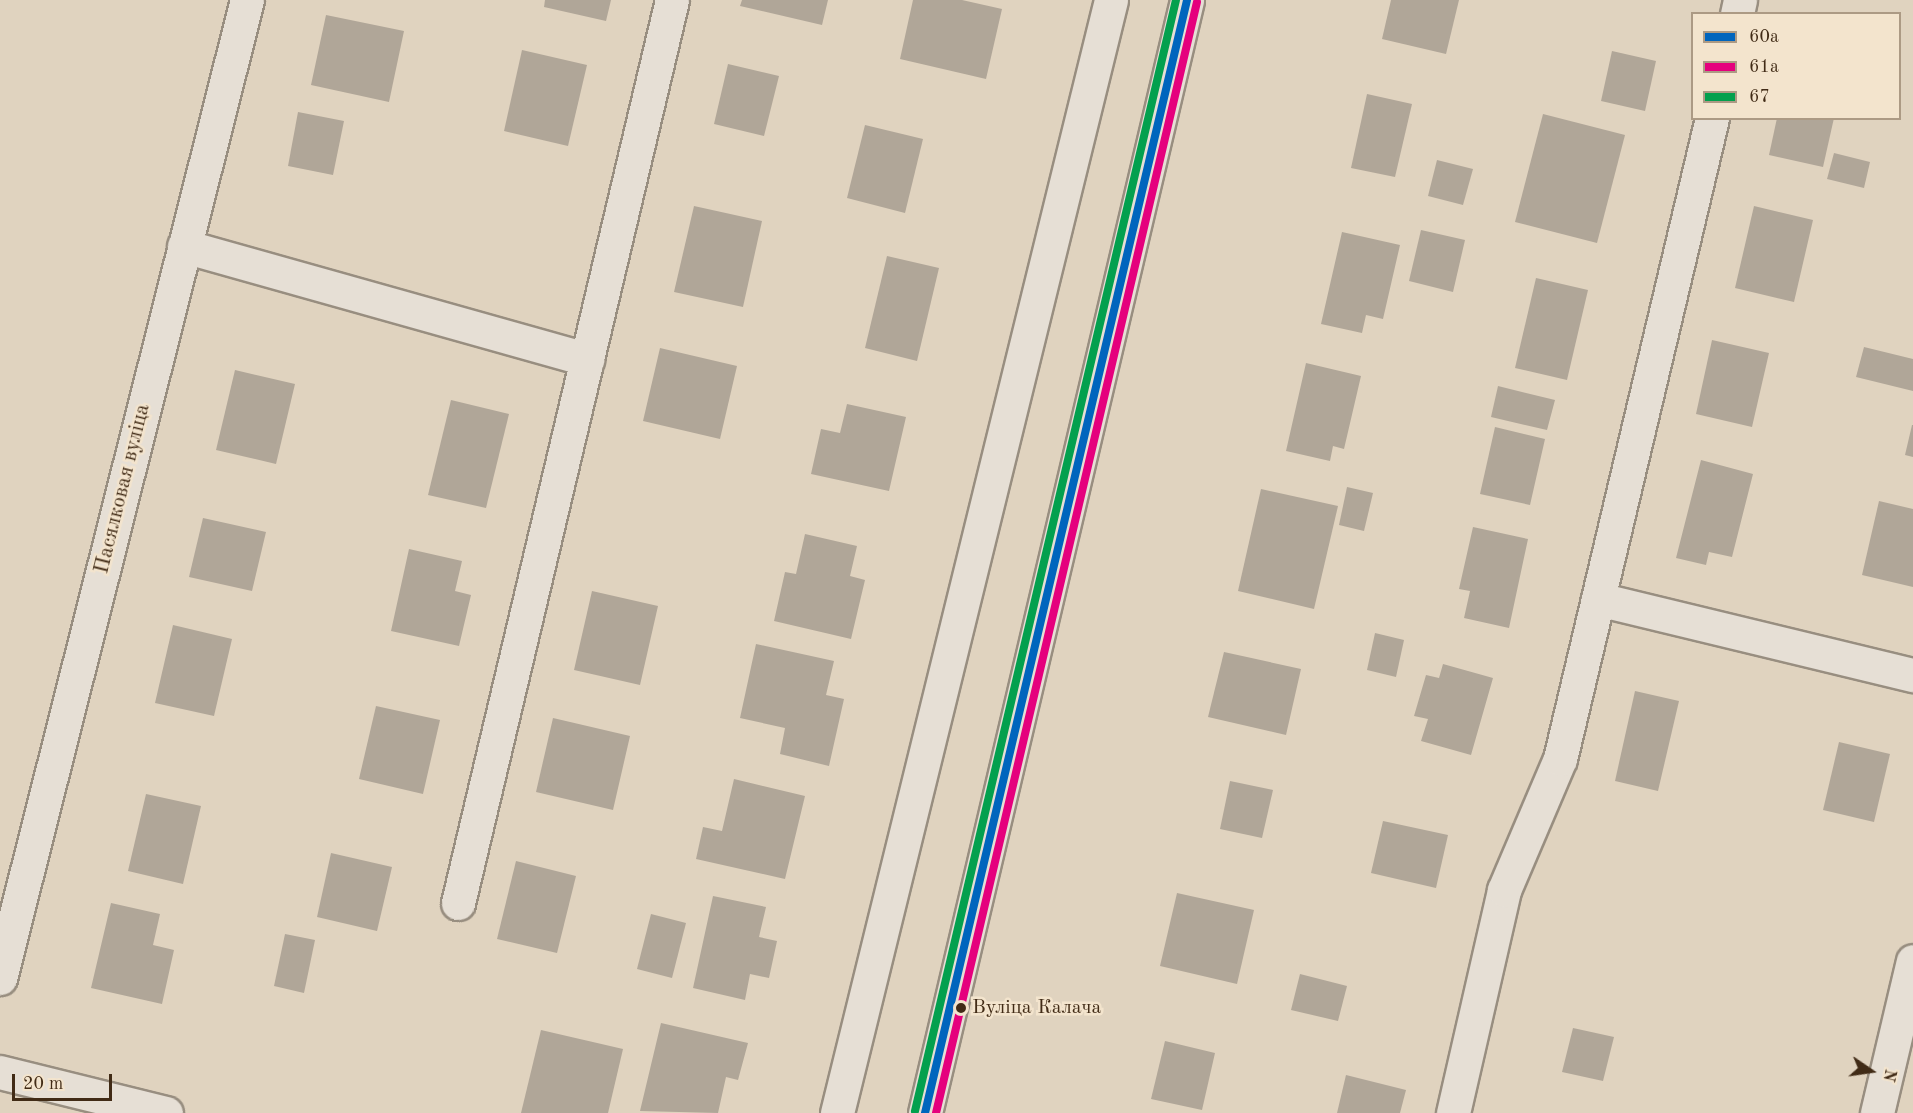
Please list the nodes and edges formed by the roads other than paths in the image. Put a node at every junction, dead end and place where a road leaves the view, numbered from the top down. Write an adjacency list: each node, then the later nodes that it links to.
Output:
1 (247, 0): 6 (street, Пасялковая вуліца)
2 (672, 0): 7 (street)
3 (1110, 0): 15 (street)
4 (1187, 0): 16 (street)
5 (1712, 120): 8 (street)
6 (184, 246): 7 (street); 12 (street, Пасялковая вуліца)
7 (587, 359): 10 (street)
8 (1598, 599): 9 (street); 17 (street)
9 (1913, 675)
10 (458, 903)
11 (1913, 961): 18 (street)
12 (0, 978)
13 (0, 1072): 14 (street)
14 (165, 1113)
15 (837, 1113)
16 (926, 1113)
17 (1453, 1113)
18 (1877, 1113)

